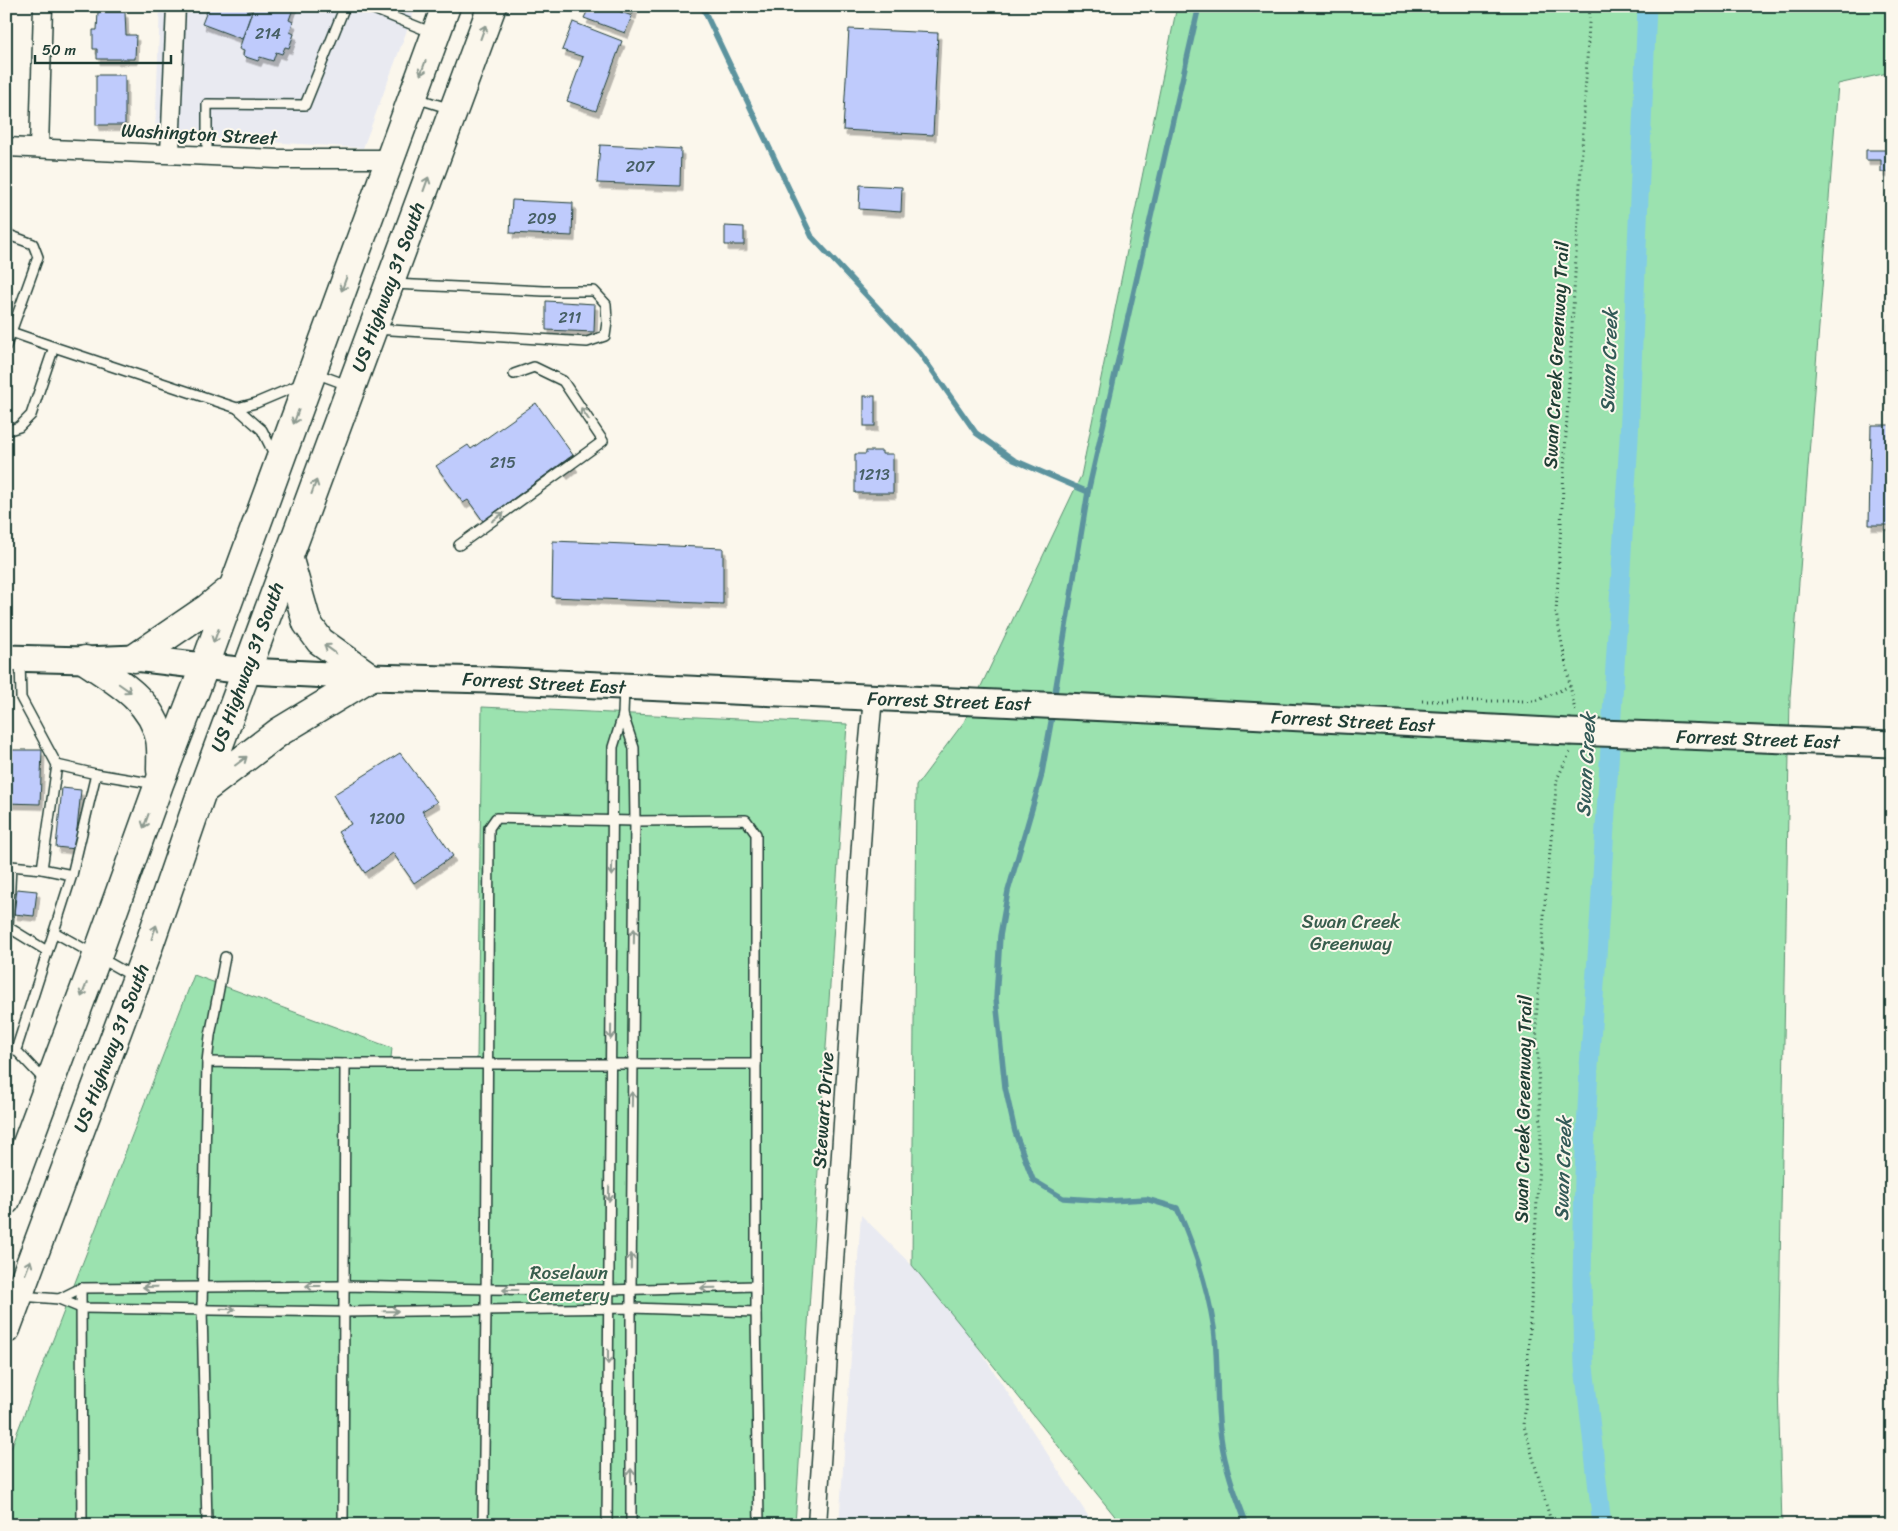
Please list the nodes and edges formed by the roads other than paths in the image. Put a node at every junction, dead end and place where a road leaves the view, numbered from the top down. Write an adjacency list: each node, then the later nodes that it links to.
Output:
1 (43, 6): 13 (street)
2 (176, 6): 14 (street)
3 (345, 6): 15 (lane)
4 (366, 6): 9 (lane)
5 (446, 6): 9 (main road)
6 (492, 6): 11 (main road, US Highway 31 South, one-way to 6)
7 (784, 6): 8 (lane)
8 (790, 6)
9 (436, 34): 10 (main road, one-way to 10)
10 (413, 97): 11 (lane); 16 (main road)
11 (454, 110): 18 (main road, US Highway 31 South, one-way to 11)
12 (6, 147): 13 (street, Washington Street)
13 (39, 148): 14 (street, Washington Street)
14 (170, 153): 15 (street, Washington Street)
15 (207, 156): 16 (street, Washington Street)
16 (390, 159): 24 (main road, one-way to 24)
17 (6, 234): 20 (lane)
18 (389, 284): 19 (main road, US Highway 31 South); 19 (lane)
19 (373, 329): 25 (main road, US Highway 31 South)
20 (11, 332): 21 (lane); 22 (lane)
21 (6, 346)
22 (54, 347): 26 (lane); 27 (lane)
23 (514, 374): 29 (lane, one-way to 23)
24 (311, 375): 25 (lane); 26 (lane); 28 (main road, one-way to 28)
25 (352, 386): 30 (main road, US Highway 31 South, one-way to 25)
26 (237, 408): 28 (lane)
27 (6, 431)
28 (279, 464): 31 (main road)
29 (459, 545)
30 (288, 556): 36 (main road, US Highway 31 South); 37 (main road, one-way to 30)
31 (234, 587): 33 (main road); 35 (main road, one-way to 35)
32 (13, 658): 34 (street, Forrest Street East); 42 (lane)
33 (135, 658): 34 (street, Forrest Street East); 35 (street, Forrest Street East)
34 (86, 660): 44 (main road, one-way to 44)
35 (205, 665): 36 (street, Forrest Street East); 44 (main road)
36 (246, 671): 37 (street, Forrest Street East); 45 (main road, US Highway 31 South)
37 (370, 677): 38 (street, Forrest Street East); 45 (main road, one-way to 37)
38 (624, 687): 39 (street, Forrest Street East); 40 (lane)
39 (873, 698): 41 (street, Forrest Street East, bridge); 87 (street, Stewart Drive)
40 (623, 715): 46 (lane); 47 (lane)
41 (1892, 744)
42 (57, 765): 43 (lane); 48 (lane)
43 (96, 774): 44 (lane); 49 (lane)
44 (160, 781): 52 (main road, one-way to 52)
45 (202, 791): 54 (main road, US Highway 31 South, one-way to 45)
46 (613, 820): 47 (lane); 56 (lane); 59 (lane, one-way to 59)
47 (635, 821): 58 (lane); 60 (lane, one-way to 47)
48 (42, 869): 49 (lane); 51 (lane)
49 (72, 875): 50 (lane)
50 (54, 932): 51 (lane); 52 (lane)
51 (47, 951): 61 (lane)
52 (97, 956): 54 (lane); 61 (main road, one-way to 61)
53 (225, 957): 55 (lane)
54 (137, 978): 70 (main road, US Highway 31 South, one-way to 54)
55 (207, 1062): 57 (lane); 65 (lane)
56 (487, 1063): 57 (lane); 59 (lane); 67 (lane)
57 (345, 1064): 63 (lane)
58 (756, 1064): 60 (lane); 64 (lane)
59 (610, 1065): 60 (lane); 68 (lane, one-way to 68)
60 (633, 1065): 69 (lane, one-way to 60)
61 (49, 1084): 62 (main road)
62 (6, 1200)
63 (344, 1286): 65 (lane, one-way to 65); 67 (lane); 77 (lane)
64 (756, 1286): 69 (lane, one-way to 69); 78 (lane)
65 (202, 1287): 66 (lane, one-way to 66); 74 (lane)
66 (81, 1288): 71 (lane); 72 (lane)
67 (486, 1290): 68 (lane, one-way to 67); 75 (lane)
68 (608, 1290): 69 (lane); 76 (lane)
69 (631, 1290): 73 (lane)
70 (12, 1296): 71 (lane); 79 (main road, US Highway 31 South)
71 (59, 1299): 72 (lane)
72 (81, 1308): 74 (lane); 80 (lane)
73 (631, 1308): 76 (lane); 78 (lane); 85 (lane, one-way to 73)
74 (202, 1309): 77 (lane, one-way to 77); 81 (lane)
75 (486, 1309): 76 (lane); 77 (lane, one-way to 75); 83 (lane)
76 (608, 1309): 84 (lane, one-way to 84)
77 (344, 1312): 82 (lane)
78 (756, 1312): 86 (lane)
79 (6, 1329)
80 (82, 1525)
81 (207, 1525)
82 (343, 1525)
83 (483, 1525)
84 (607, 1525)
85 (631, 1525)
86 (759, 1525)
87 (817, 1525)

